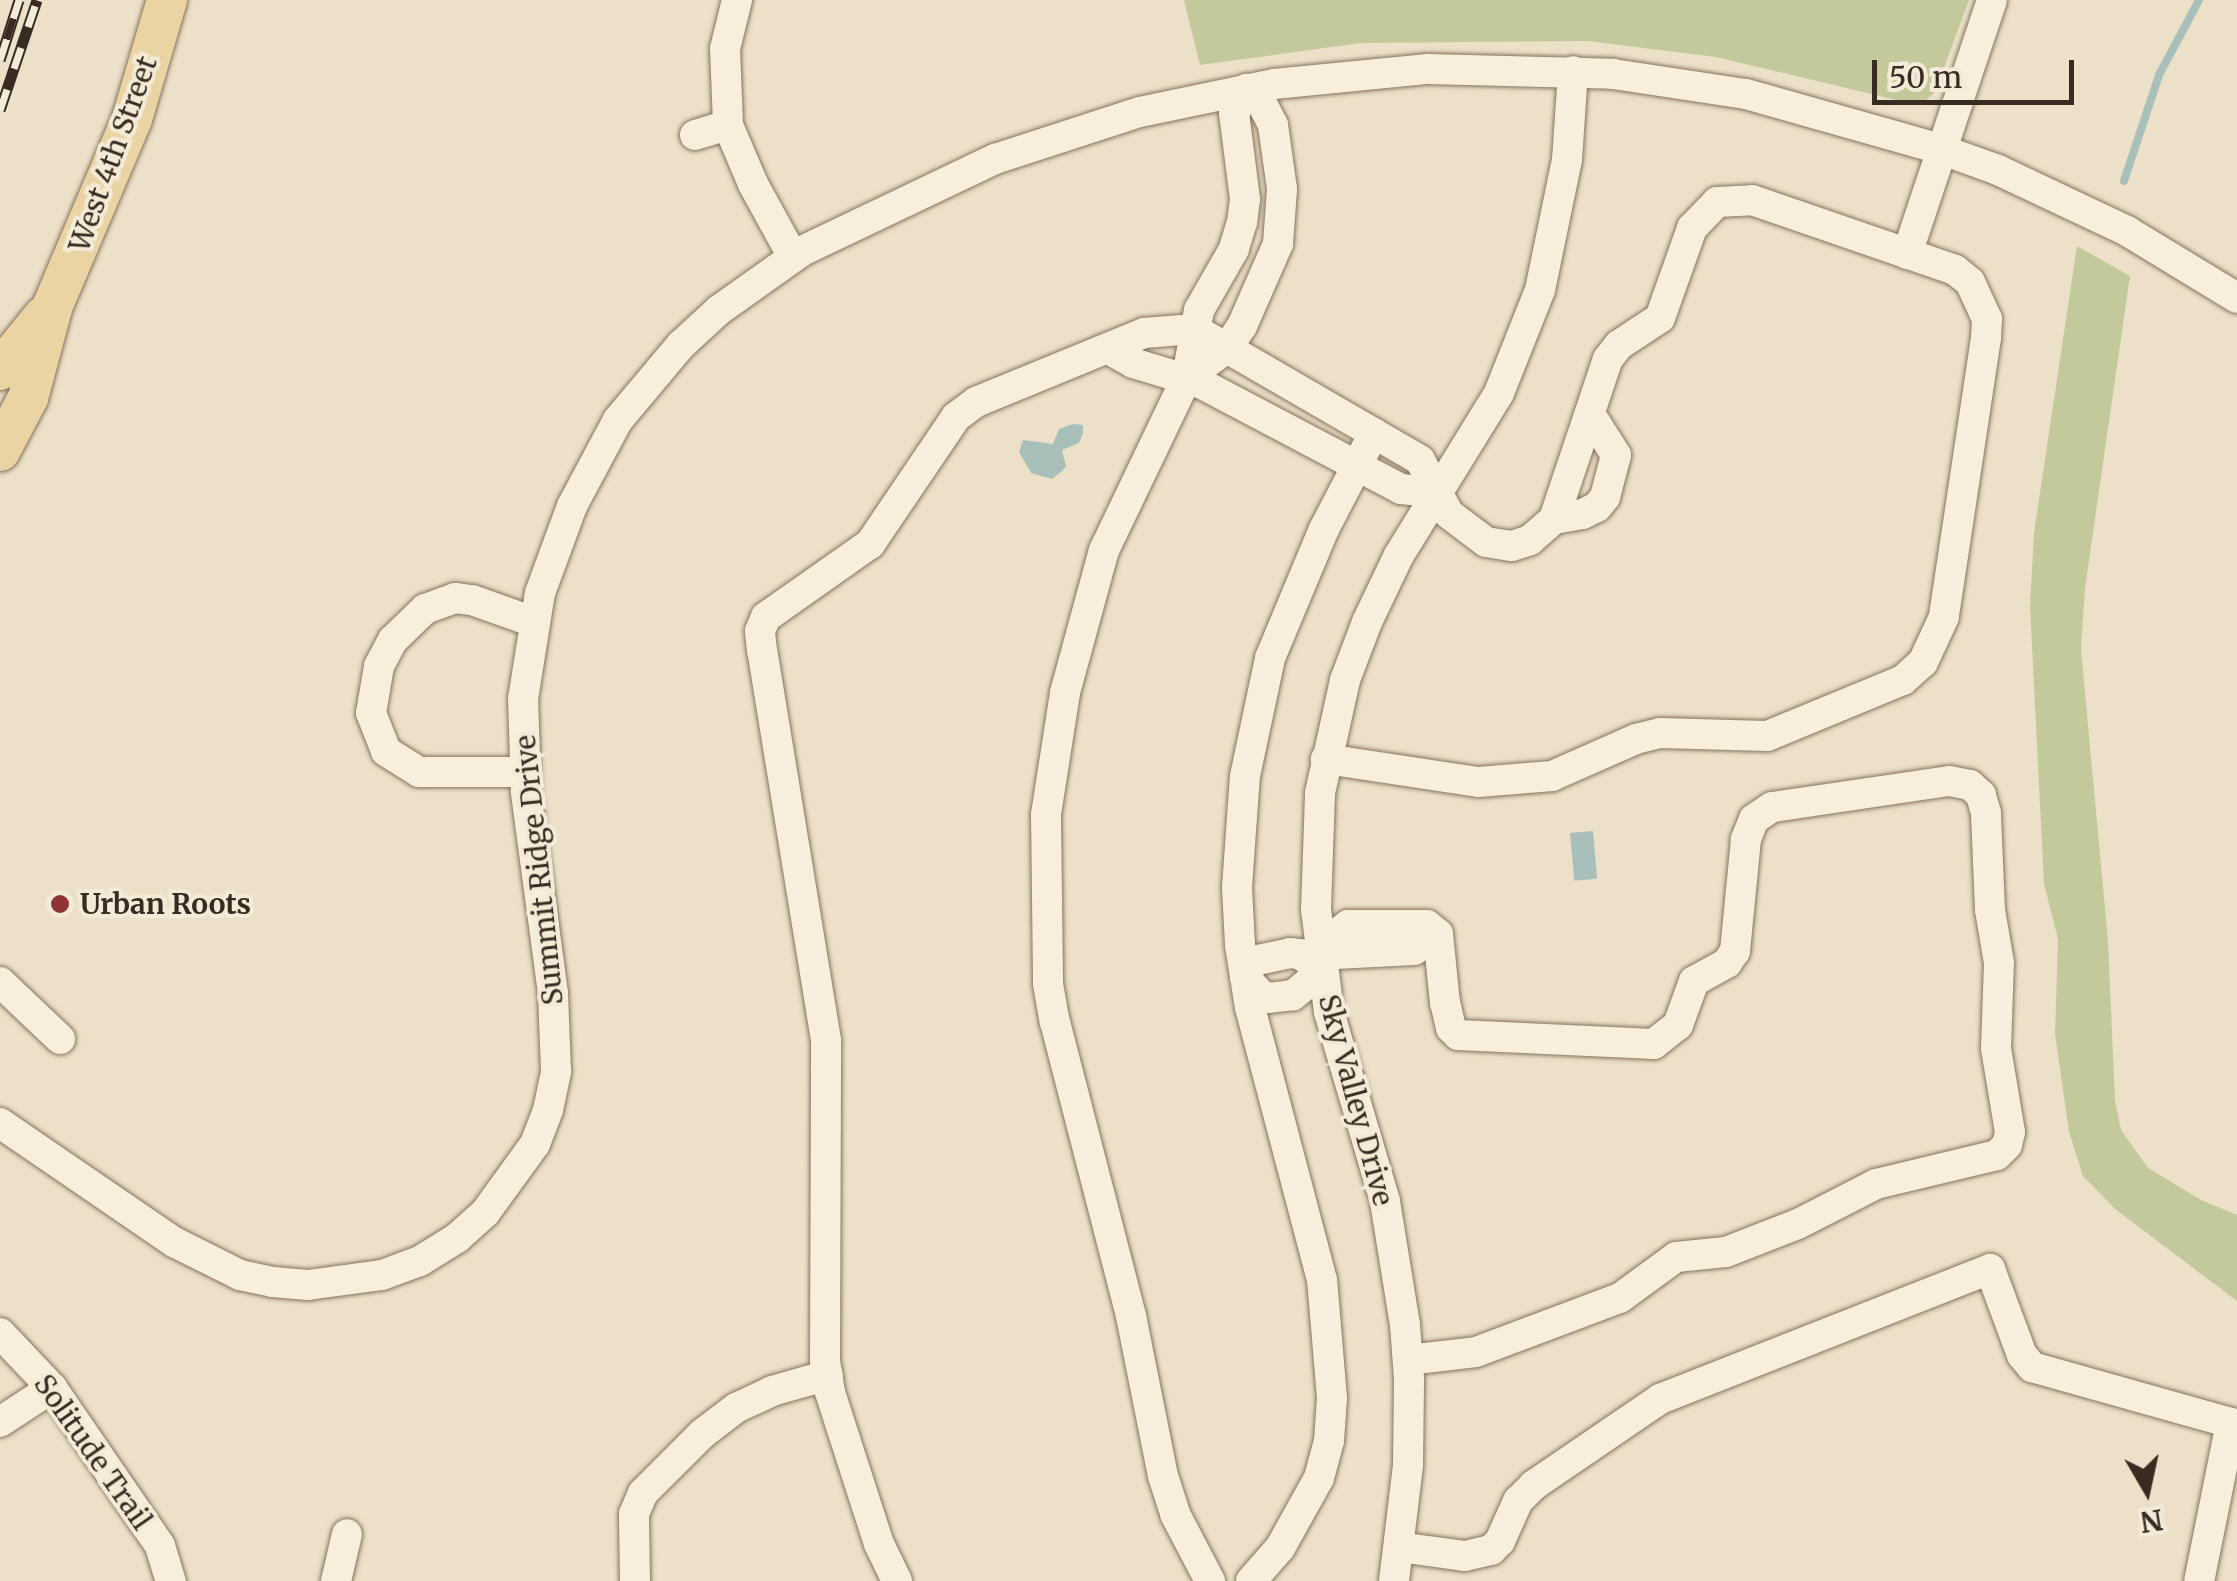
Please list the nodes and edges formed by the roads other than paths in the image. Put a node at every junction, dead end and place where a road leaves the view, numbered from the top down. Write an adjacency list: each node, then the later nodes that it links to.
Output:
1 (166, 0): 12 (main road, West 4th Street)
2 (737, 0): 6 (street)
3 (1992, 0): 8 (street)
4 (1573, 71): 5 (street, Summit Ridge Drive); 8 (street, Summit Ridge Drive); 21 (street, Sky Valley Drive)
5 (1247, 89): 10 (street, Summit Ridge Drive); 13 (street); 14 (street)
6 (728, 125): 7 (street); 10 (street)
7 (695, 135)
8 (1940, 148): 9 (street); 11 (street, Summit Ridge Drive)
9 (1906, 254): 21 (street); 23 (street)
10 (793, 257): 22 (street, Summit Ridge Drive)
11 (2237, 298)
12 (53, 306): 16 (main road, West 4th Street); 19 (main road, West 4th Street)
13 (1194, 329): 14 (street); 15 (street); 17 (street)
14 (1226, 348): 17 (street); 18 (street)
15 (1110, 350): 17 (street); 32 (street)
16 (0, 370)
17 (1188, 378): 20 (street); 41 (street)
18 (1374, 433): 20 (street); 21 (street)
19 (0, 452)
20 (1356, 464): 21 (street); 26 (street)
21 (1438, 493): 23 (street, Sky Valley Drive)
22 (534, 622): 24 (street, Summit Ridge Drive); 24 (street)
23 (1326, 759): 25 (street, Sky Valley Drive)
24 (525, 772): 29 (street, Summit Ridge Drive)
25 (1321, 959): 26 (street); 31 (street, Sky Valley Drive); 31 (street)
26 (1245, 977): 42 (street)
27 (0, 982): 28 (street)
28 (60, 1039)
29 (0, 1123)
30 (0, 1332): 33 (street, Solitude Trail)
31 (1408, 1360): 36 (street, Sky Valley Drive)
32 (828, 1375): 39 (street); 40 (street)
33 (52, 1388): 34 (street); 37 (street, Solitude Trail)
34 (0, 1422)
35 (347, 1534): 38 (street)
36 (1399, 1547): 43 (street, Sky Valley Drive); 44 (street)
37 (172, 1581)
38 (336, 1581)
39 (635, 1581)
40 (897, 1581)
41 (1210, 1581)
42 (1251, 1581)
43 (1394, 1581)
44 (2198, 1581)

